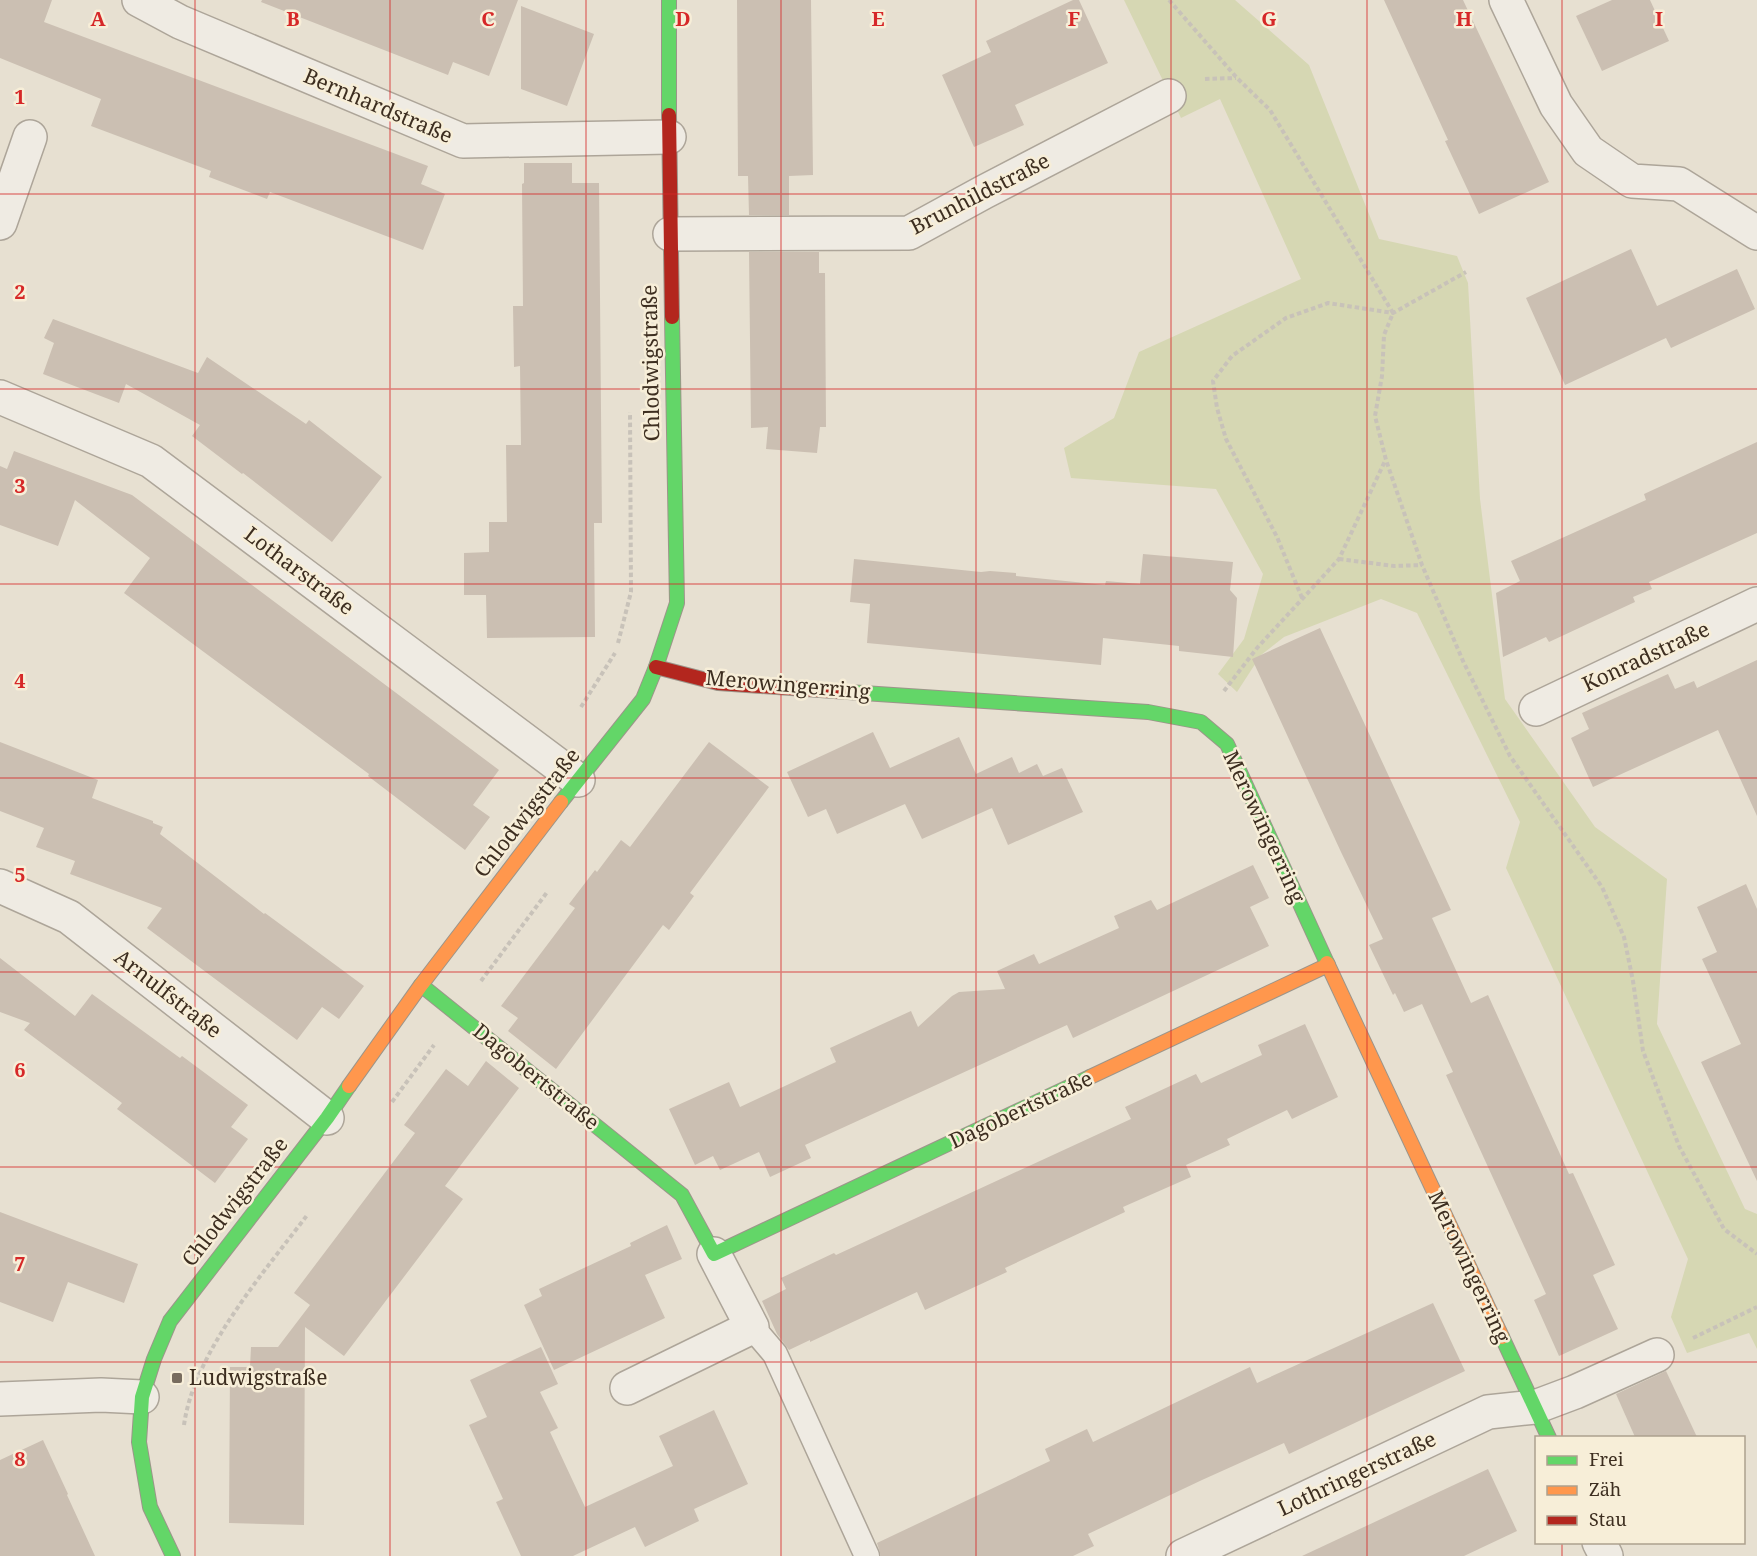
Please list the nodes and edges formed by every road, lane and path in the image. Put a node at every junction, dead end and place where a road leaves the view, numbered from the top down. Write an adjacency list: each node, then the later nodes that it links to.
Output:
1 (139, 0): 7 (street, Bernhardstraße)
2 (669, 0): 7 (street, Chlodwigstraße)
3 (1169, 0): 12 (path)
4 (1506, 0): 9 (street)
5 (1169, 96): 10 (street, Brunhildstraße)
6 (30, 137): 8 (street)
7 (669, 137): 10 (street, Chlodwigstraße)
8 (0, 223)
9 (1757, 232)
10 (670, 234): 20 (street, Chlodwigstraße)
11 (1466, 272): 12 (path)
12 (1394, 313): 15 (path); 18 (path)
13 (0, 397): 23 (street, Lotharstraße)
14 (630, 401): 23 (path)
15 (1386, 460): 16 (path); 17 (path)
16 (1339, 559): 17 (path); 18 (path)
17 (1422, 565): 30 (path)
18 (1302, 598): 22 (path)
19 (1757, 604): 21 (street, Konradstraße)
20 (656, 667): 22 (street, Merowingerring); 24 (street, Chlodwigstraße)
21 (1536, 709)
22 (1201, 722): 26 (street, Merowingerring)
23 (549, 758): 24 (street, Lotharstraße)
24 (578, 780): 27 (street, Chlodwigstraße)
25 (0, 886): 28 (street, Arnulfstraße)
26 (1328, 965): 29 (street, Dagobertstraße); 37 (street, Merowingerring)
27 (421, 985): 28 (street, Chlodwigstraße); 29 (street, Dagobertstraße)
28 (327, 1118): 35 (street, Chlodwigstraße)
29 (714, 1254): 32 (street, Dagobertstraße)
30 (1757, 1254)
31 (1757, 1307): 33 (path)
32 (752, 1327): 34 (street); 40 (lane)
33 (1657, 1355): 37 (street, Lothringerstraße)
34 (627, 1389)
35 (142, 1397): 36 (street); 39 (street, Chlodwigstraße)
36 (0, 1399)
37 (1535, 1407): 38 (street, Merowingerring); 41 (street, Lothringerstraße)
38 (1549, 1436)
39 (173, 1556)
40 (867, 1556)
41 (1183, 1556)

